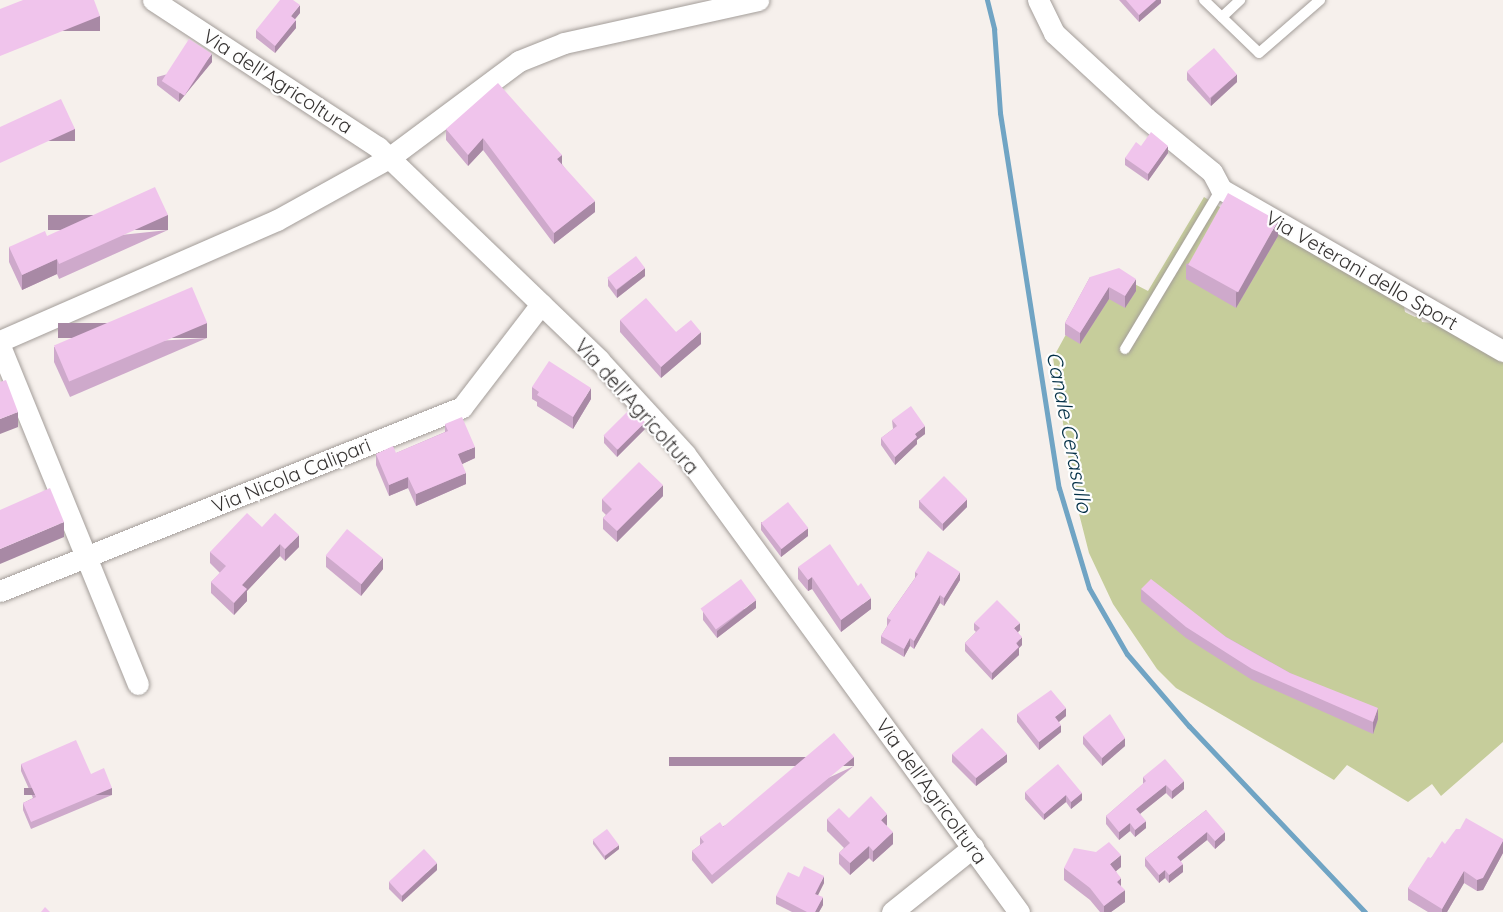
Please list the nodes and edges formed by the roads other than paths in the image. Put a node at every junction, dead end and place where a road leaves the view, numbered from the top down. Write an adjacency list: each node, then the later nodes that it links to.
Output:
1 (153, 0): 8 (street, Via dell'Agricoltura)
2 (758, 0): 8 (street)
3 (1038, 0): 9 (street)
4 (1204, 0): 7 (lane)
5 (1240, 0): 7 (lane)
6 (1320, 0): 7 (lane)
7 (1222, 17)
8 (389, 158): 10 (street, Via dell'Agricoltura); 11 (street)
9 (1221, 189): 13 (lane); 14 (street, Via Veterani dello Sport)
10 (542, 304): 15 (street, Via Nicola Calipari); 18 (street, Via dell'Agricoltura)
11 (0, 341)
12 (0, 346): 15 (street)
13 (1125, 349)
14 (1503, 351)
15 (88, 556): 16 (street, Via Nicola Calipari); 17 (street)
16 (0, 591)
17 (138, 684)
18 (973, 847): 19 (street); 20 (street, Via dell'Agricoltura)
19 (892, 912)
20 (1020, 912)

